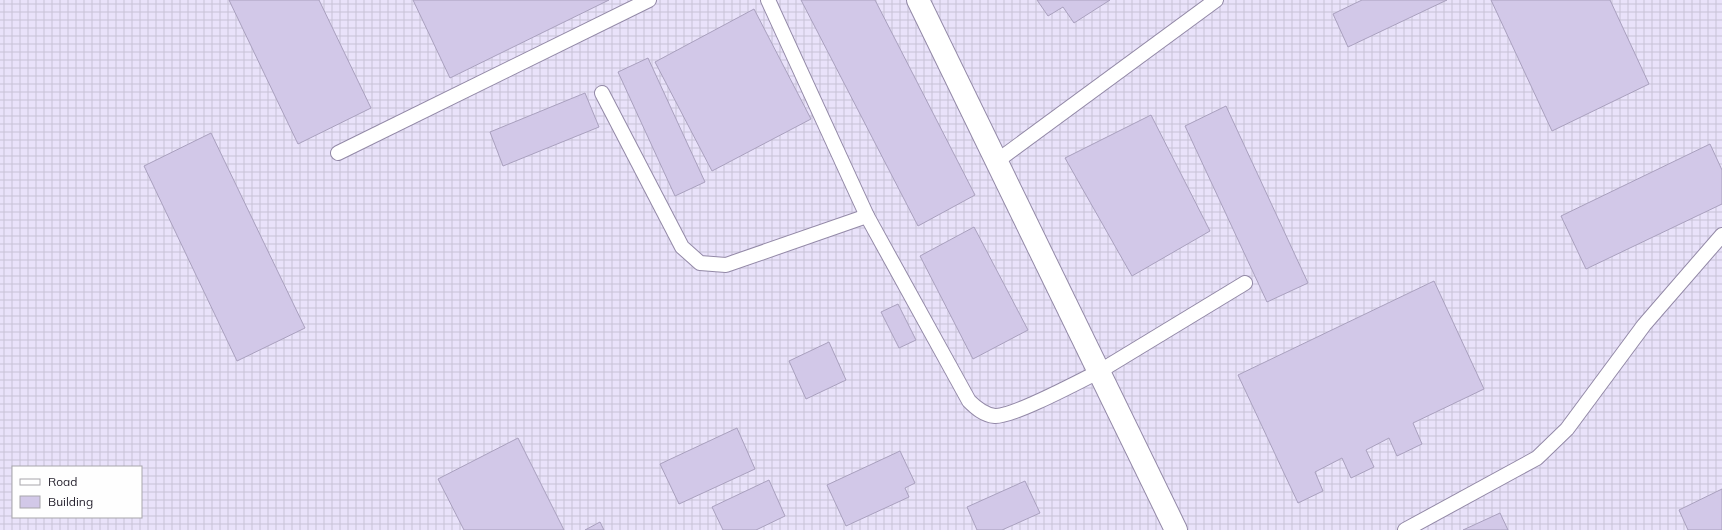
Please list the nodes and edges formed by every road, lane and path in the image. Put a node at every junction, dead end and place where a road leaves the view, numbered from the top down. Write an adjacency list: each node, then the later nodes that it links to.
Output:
1 (649, 0): 6 (lane)
2 (768, 0): 8 (lane)
3 (918, 0): 7 (street)
4 (1216, 0): 7 (lane)
5 (602, 94): 8 (lane)
6 (338, 153)
7 (997, 161): 11 (street)
8 (867, 216): 11 (lane)
9 (1722, 235): 13 (lane)
10 (1244, 283): 11 (lane)
11 (1100, 371): 12 (street)
12 (1176, 530)
13 (1405, 530)

